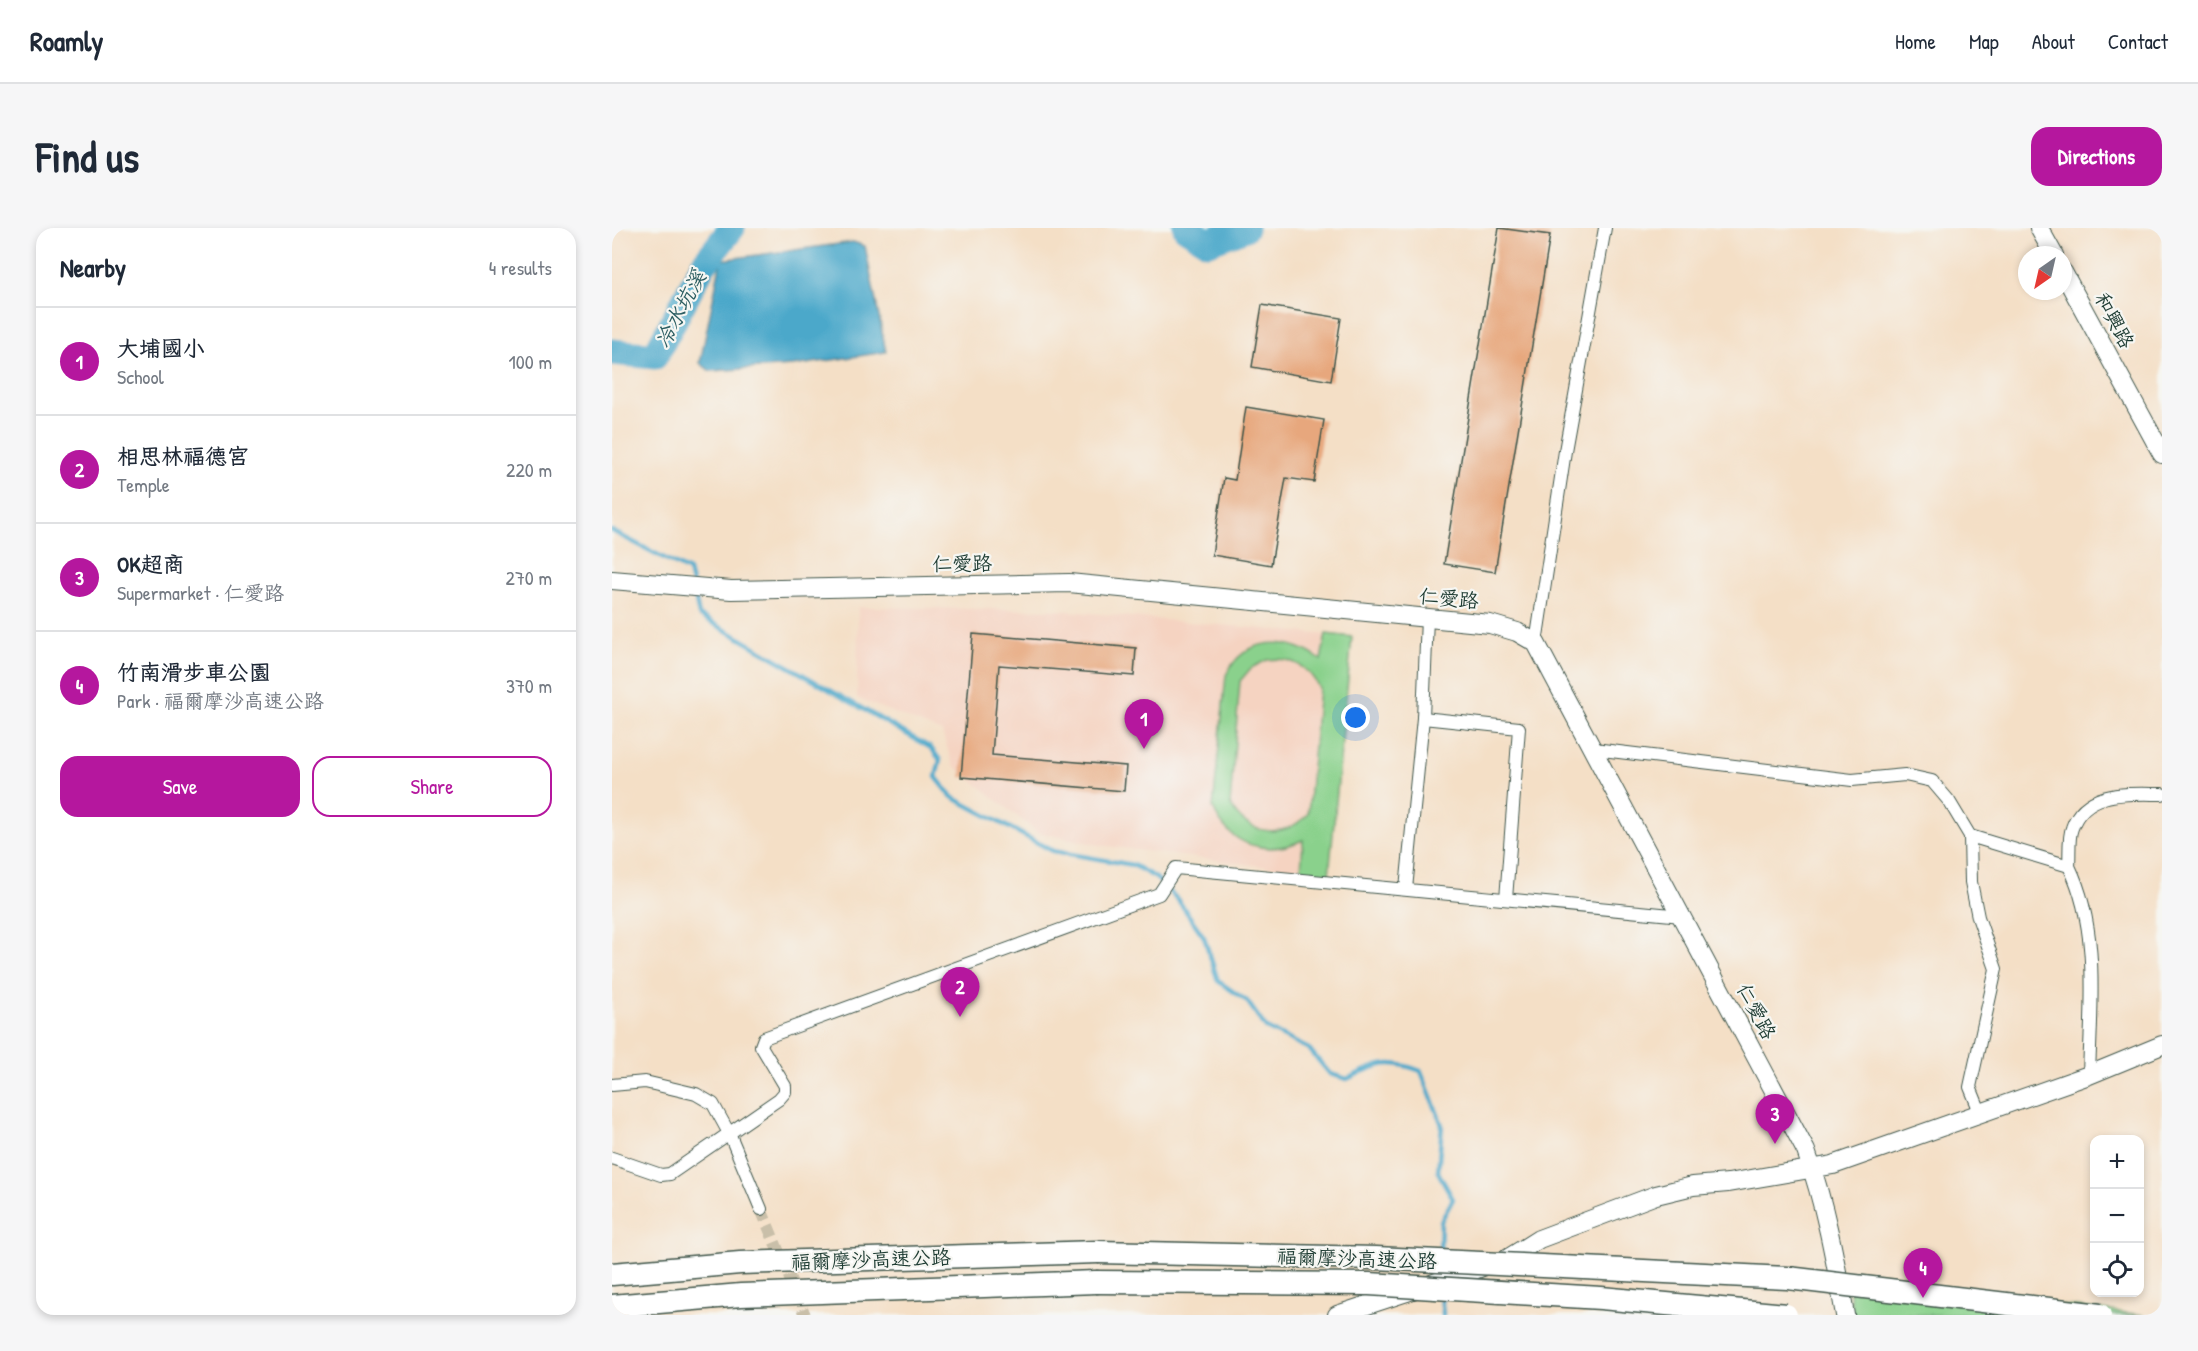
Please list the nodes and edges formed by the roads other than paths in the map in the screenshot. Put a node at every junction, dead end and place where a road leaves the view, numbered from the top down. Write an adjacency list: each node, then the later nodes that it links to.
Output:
1 (1605, 228): 8 (street)
2 (2039, 228): 3 (street)
3 (2049, 246)
4 (2072, 289): 5 (street, 和興路)
5 (2162, 454)
6 (612, 580): 7 (street, 仁愛路)
7 (1427, 618): 8 (street, 仁愛路); 9 (street)
8 (1536, 643): 10 (street, 仁愛路)
9 (1423, 718): 14 (street); 15 (street)
10 (1594, 748): 12 (street); 16 (street, 仁愛路)
11 (2162, 794): 13 (street)
12 (1970, 836): 13 (street); 20 (street)
13 (2069, 866): 18 (street)
14 (1406, 889): 15 (street); 21 (street)
15 (1506, 899): 16 (street)
16 (1682, 916): 23 (street, 仁愛路)
17 (2162, 1045): 18 (street)
18 (2089, 1075): 20 (street)
19 (612, 1085): 21 (street)
20 (1980, 1114): 23 (street)
21 (730, 1135): 22 (street); 24 (street)
22 (612, 1158)
23 (1812, 1168): 27 (street); 29 (street, 仁愛路)
24 (761, 1209)
25 (612, 1274): 30 (highway, 福爾摩沙高速公路, bridge)
26 (612, 1306): 28 (highway, 福爾摩沙高速公路, bridge)
27 (1337, 1315)
28 (1786, 1315)
29 (1845, 1315)
30 (2100, 1315)

